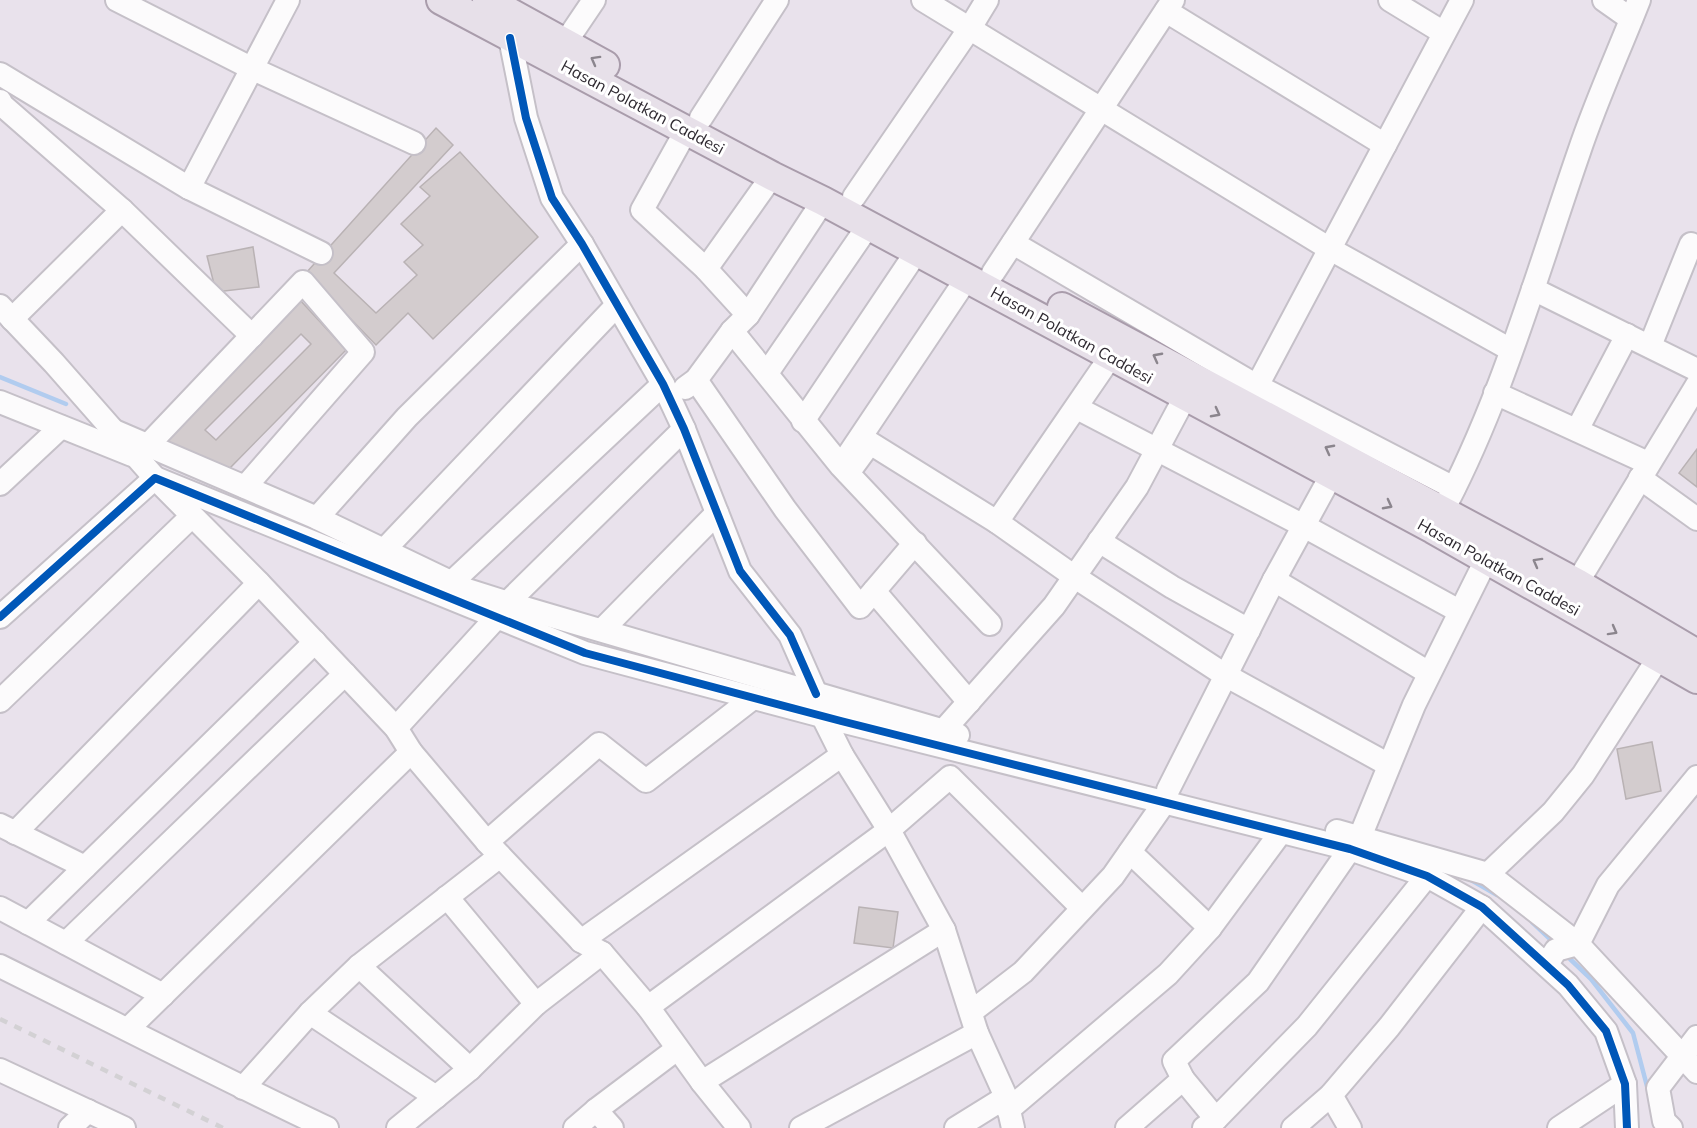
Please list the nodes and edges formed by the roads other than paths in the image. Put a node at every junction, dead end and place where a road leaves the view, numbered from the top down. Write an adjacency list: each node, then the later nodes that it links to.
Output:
1 (117, 0): 18 (street)
2 (288, 0): 18 (street)
3 (441, 0): 16 (main road, Hasan Polatkan Caddesi)
4 (487, 0): 17 (main road, Hasan Polatkan Caddesi)
5 (594, 0): 17 (street)
6 (777, 0): 22 (street)
7 (923, 0): 14 (street)
8 (987, 0): 14 (street)
9 (1390, 0): 15 (street)
10 (1462, 0): 15 (street)
11 (1604, 0): 13 (street)
12 (1169, 5): 21 (street); 24 (street)
13 (1635, 9): 39 (street)
14 (970, 28): 21 (street); 27 (street)
15 (1444, 33): 24 (street)
16 (510, 38): 22 (main road, Hasan Polatkan Caddesi); 32 (street)
17 (565, 44): 22 (main road, Hasan Polatkan Caddesi, one-way to 17)
18 (253, 69): 23 (street); 26 (street)
19 (0, 74): 26 (street)
20 (0, 101): 29 (street)
21 (1101, 108): 31 (street); 34 (street)
22 (694, 124): 25 (main road, Hasan Polatkan Caddesi); 27 (main road, Hasan Polatkan Caddesi); 37 (street)
23 (414, 143)
24 (1385, 145): 34 (street)
25 (772, 176): 28 (main road, Hasan Polatkan Caddesi); 37 (street)
26 (189, 188): 36 (street)
27 (854, 197): 38 (main road, Hasan Polatkan Caddesi)
28 (823, 201): 30 (main road, Hasan Polatkan Caddesi); 42 (street)
29 (122, 210): 41 (street); 45 (street)
30 (868, 226): 35 (main road, Hasan Polatkan Caddesi); 50 (street)
31 (1013, 243): 38 (street); 53 (street)
32 (582, 244): 40 (street); 74 (street)
33 (1691, 244): 46 (street)
34 (1330, 249): 47 (street); 53 (street)
35 (917, 251): 38 (main road, Hasan Polatkan Caddesi); 59 (street)
36 (321, 253)
37 (706, 269): 42 (street)
38 (980, 275): 48 (main road, Hasan Polatkan Caddesi); 65 (street); 71 (main road, Hasan Polatkan Caddesi, one-way to 38)
39 (1533, 289): 44 (street); 47 (street)
40 (617, 305): 54 (street); 80 (street)
41 (6, 313): 64 (street)
42 (748, 315): 43 (street)
43 (732, 331): 50 (street); 51 (street)
44 (1627, 335): 46 (street); 62 (street)
45 (252, 336): 64 (street); 70 (street)
46 (1650, 346): 49 (street)
47 (1511, 350): 55 (street)
48 (1111, 356): 56 (main road, Hasan Polatkan Caddesi); 58 (street)
49 (1697, 369)
50 (767, 373): 59 (street)
51 (696, 380): 54 (street); 87 (street)
52 (1697, 385): 66 (street)
53 (1257, 386): 71 (street)
54 (666, 392): 61 (street); 84 (street)
55 (1495, 393): 62 (street); 71 (street)
56 (1185, 397): 63 (street); 67 (main road, Hasan Polatkan Caddesi, one-way to 67)
57 (2, 405): 60 (street)
58 (1077, 408): 63 (street); 76 (street)
59 (803, 421): 65 (street)
60 (61, 427): 64 (street); 69 (street)
61 (684, 429): 72 (street); 88 (street)
62 (1577, 430): 66 (street)
63 (1157, 449): 77 (street); 78 (street)
64 (142, 451): 68 (street); 70 (street)
65 (844, 470): 76 (street); 79 (street)
66 (1644, 470): 75 (street); 86 (street)
67 (1332, 474): 71 (main road, Hasan Polatkan Caddesi, one-way to 71); 77 (street)
68 (155, 478): 73 (street); 88 (street); 90 (street)
69 (0, 484)
70 (245, 487): 74 (street)
71 (1444, 509): 81 (main road, Hasan Polatkan Caddesi); 86 (main road, Hasan Polatkan Caddesi, one-way to 71)
72 (717, 513): 92 (street); 101 (street)
73 (192, 516): 85 (street); 103 (street)
74 (317, 518): 80 (street)
75 (1697, 519)
76 (997, 522): 82 (street)
77 (1304, 526): 83 (street); 89 (street)
78 (1099, 541): 82 (street); 93 (street)
79 (915, 543): 87 (street); 91 (street)
80 (384, 550): 84 (street)
81 (1486, 560): 89 (street); 96 (main road, Hasan Polatkan Caddesi, one-way to 96)
82 (1075, 577): 99 (street); 104 (street)
83 (1274, 580): 93 (street); 97 (street)
84 (452, 582): 88 (street)
85 (259, 583): 94 (street); 115 (street)
86 (1577, 583): 95 (main road, Hasan Polatkan Caddesi)
87 (874, 591): 104 (street)
88 (502, 610): 92 (street); 102 (street); 106 (street)
89 (1460, 611): 97 (street)
90 (0, 617)
91 (990, 624)
92 (602, 630): 101 (street)
93 (1249, 630): 99 (street)
94 (315, 642): 98 (street); 121 (street)
95 (1697, 654)
96 (1659, 657): 100 (main road, Hasan Polatkan Caddesi); 122 (street)
97 (1429, 672): 111 (street)
98 (345, 674): 106 (street); 132 (street)
99 (1225, 675): 111 (street); 114 (street)
100 (1697, 679)
101 (816, 694): 107 (street)
102 (753, 698): 105 (street); 119 (street)
103 (0, 700)
104 (969, 702): 107 (street)
105 (823, 717): 109 (street); 110 (street)
106 (396, 728): 108 (street)
107 (943, 731): 114 (street)
108 (411, 752): 119 (street); 138 (street)
109 (971, 754): 112 (street); 114 (street)
110 (842, 755): 116 (street); 131 (street)
111 (1389, 765): 118 (street)
112 (950, 777): 116 (street); 127 (street)
113 (1697, 777): 133 (street)
114 (1166, 796): 117 (street); 118 (street); 120 (street)
115 (8, 829): 121 (street)
116 (889, 830): 130 (street); 140 (street)
117 (1281, 832): 118 (street); 129 (street)
118 (1355, 843): 122 (street); 123 (street); 150 (street)
119 (494, 849): 124 (street); 131 (street)
120 (1130, 852): 127 (street); 129 (street)
121 (84, 867): 128 (street)
122 (1488, 874): 133 (street)
123 (1427, 876): 125 (street); 159 (street)
124 (447, 897): 137 (street); 139 (street)
125 (1482, 906): 135 (street); 154 (street)
126 (0, 908): 128 (street)
127 (1082, 908): 142 (street)
128 (28, 923): 132 (street)
129 (1210, 928): 158 (street)
130 (944, 930): 142 (street); 151 (street)
131 (581, 941): 134 (street)
132 (66, 943): 138 (street)
133 (1578, 944): 135 (street); 146 (street)
134 (602, 953): 139 (street); 140 (street)
135 (1546, 964): 152 (street)
136 (0, 966): 143 (street)
137 (359, 966): 141 (street); 147 (street)
138 (163, 995): 143 (street)
139 (536, 1004): 147 (street)
140 (648, 1007): 145 (street)
141 (310, 1012): 153 (street); 155 (street)
142 (974, 1022): 158 (street); 167 (street)
143 (128, 1029): 153 (street)
144 (1697, 1037): 146 (street)
145 (677, 1049): 151 (street); 156 (street)
146 (1681, 1056): 149 (street); 174 (street)
147 (470, 1069): 155 (street)
148 (0, 1070): 157 (street)
149 (1697, 1072)
150 (1183, 1080): 159 (street); 169 (street)
151 (702, 1082): 160 (street)
152 (1625, 1084): 172 (street); 173 (street)
153 (243, 1088): 163 (street)
154 (1331, 1095): 170 (street); 171 (street)
155 (436, 1097): 164 (street)
156 (596, 1110): 165 (street); 166 (street)
157 (87, 1111): 161 (street); 162 (street)
158 (1009, 1112): 168 (street)
159 (1210, 1124)
160 (735, 1127)
161 (70, 1128)
162 (124, 1128)
163 (327, 1128)
164 (398, 1128)
165 (575, 1128)
166 (612, 1128)
167 (801, 1128)
168 (956, 1128)
169 (1127, 1128)
170 (1293, 1128)
171 (1350, 1128)
172 (1559, 1128)
173 (1627, 1128)
174 (1671, 1128)

